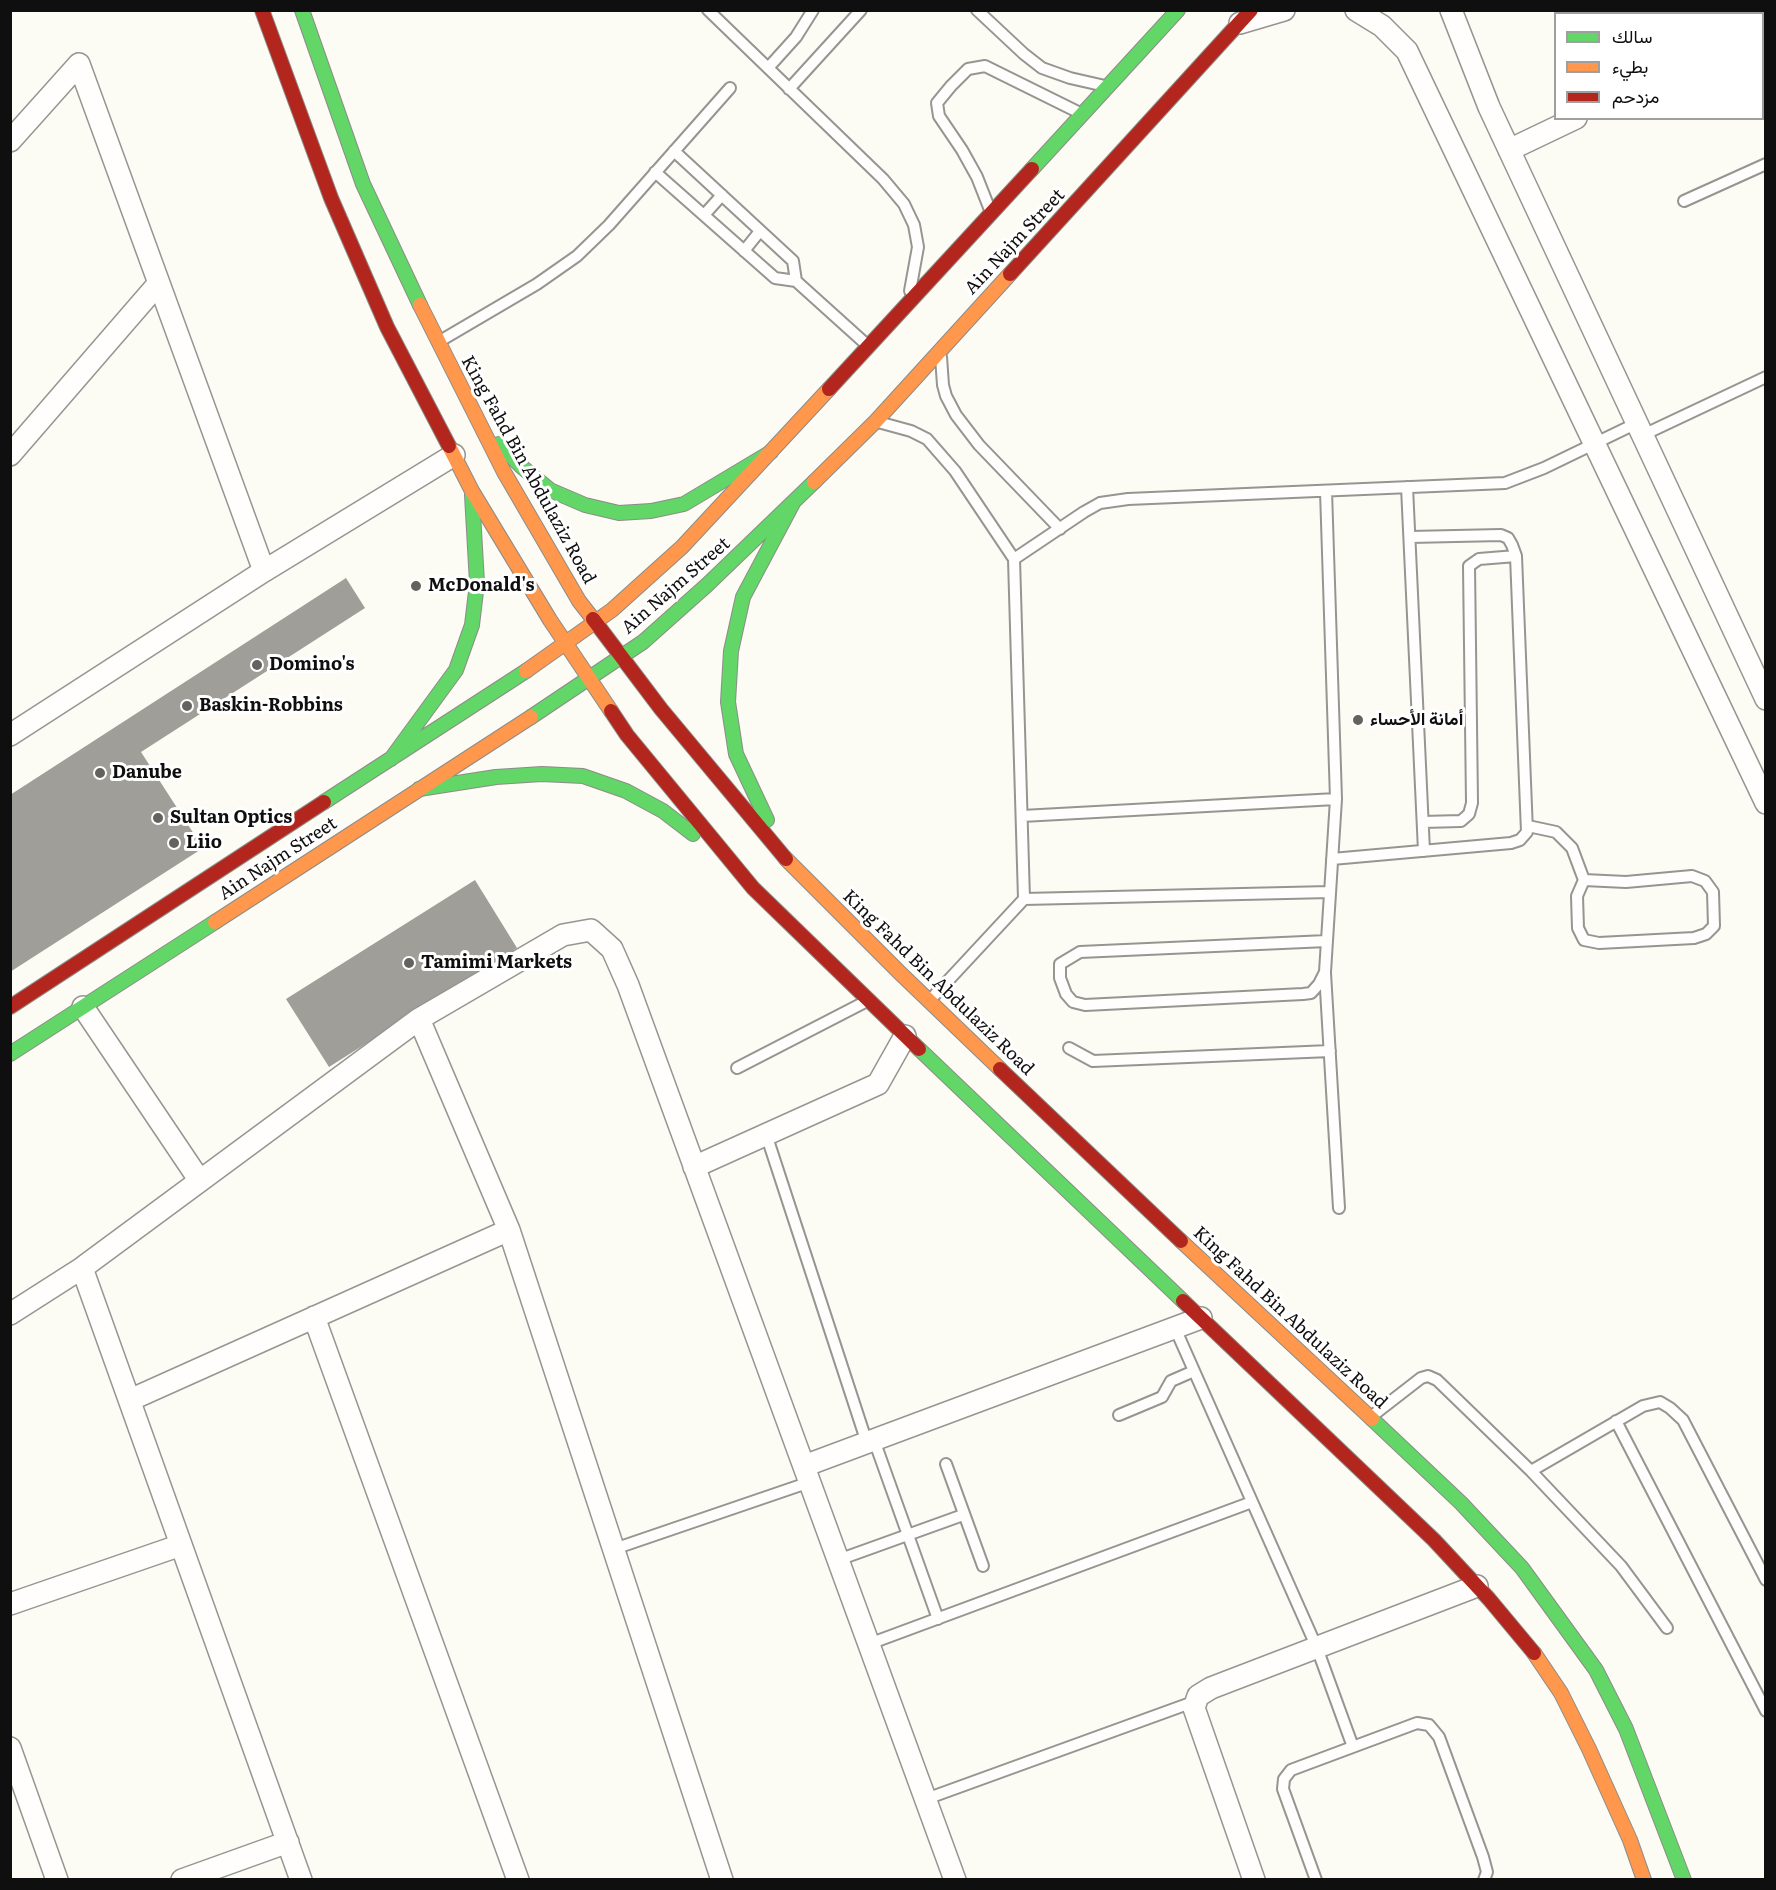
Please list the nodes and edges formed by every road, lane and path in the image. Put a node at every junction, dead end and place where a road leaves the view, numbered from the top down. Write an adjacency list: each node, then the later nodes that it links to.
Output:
1 (262, 10): 42 (main road)
2 (302, 10): 32 (main road, King Fahd Bin Abdulaziz Road)
3 (708, 10): 12 (lane)
4 (813, 10): 12 (lane)
5 (861, 10): 15 (lane)
6 (977, 10): 13 (lane)
7 (1178, 10): 13 (main road, Ain Najm Street)
8 (1284, 10): 11 (street)
9 (1356, 10): 39 (street)
10 (1452, 10): 19 (street)
11 (1246, 17): 34 (main road, Ain Najm Street)
12 (768, 68): 15 (lane)
13 (1108, 87): 16 (main road, Ain Najm Street)
14 (730, 88): 20 (lane)
15 (789, 89): 31 (lane)
16 (1083, 114): 26 (main road, Ain Najm Street); 26 (lane)
17 (1572, 120): 19 (street)
18 (10, 141): 30 (street)
19 (1509, 150): 38 (street)
20 (674, 151): 22 (lane); 23 (lane)
21 (1766, 164): 24 (lane)
22 (655, 172): 25 (lane); 32 (lane)
23 (722, 195): 25 (lane); 27 (lane)
24 (1684, 201)
25 (704, 215): 28 (lane)
26 (992, 215): 31 (main road, Ain Najm Street)
27 (760, 231): 28 (lane); 29 (lane)
28 (744, 250): 29 (lane)
29 (796, 281): 33 (lane)
30 (158, 284): 41 (street); 51 (street)
31 (908, 306): 33 (main road, Ain Najm Street)
32 (437, 342): 37 (main road, King Fahd Bin Abdulaziz Road)
33 (869, 347): 40 (main road, Ain Najm Street)
34 (941, 349): 36 (main road, Ain Najm Street); 47 (lane)
35 (1766, 377): 38 (lane)
36 (876, 421): 46 (main road, Ain Najm Street); 50 (lane)
37 (480, 426): 40 (main road); 52 (main road, King Fahd Bin Abdulaziz Road)
38 (1640, 429): 39 (lane); 56 (street)
39 (1594, 442): 43 (lane); 61 (street)
40 (771, 452): 52 (main road, Ain Najm Street)
41 (10, 455)
42 (454, 455): 44 (main road); 51 (street)
43 (1407, 487): 45 (lane); 48 (lane)
44 (472, 491): 53 (main road); 58 (main road)
45 (1326, 491): 47 (lane); 60 (lane)
46 (793, 503): 54 (main road, Ain Najm Street); 66 (main road)
47 (1060, 529): 50 (lane)
48 (1410, 537): 49 (lane); 63 (lane)
49 (1516, 556): 63 (lane); 64 (lane)
50 (1014, 560): 62 (lane)
51 (264, 571): 57 (street)
52 (595, 622): 53 (main road, Ain Najm Street); 54 (main road, King Fahd Bin Abdulaziz Road)
53 (566, 644): 55 (main road); 58 (main road, Ain Najm Street)
54 (621, 657): 55 (main road, Ain Najm Street); 66 (main road, King Fahd Bin Abdulaziz Road)
55 (589, 678): 59 (main road, Ain Najm Street); 68 (main road)
56 (1766, 699)
57 (15, 726)
58 (391, 759): 76 (main road, Ain Najm Street)
59 (420, 789): 68 (main road); 77 (main road, Ain Najm Street)
60 (1336, 799): 62 (lane); 67 (lane)
61 (1766, 803)
62 (1022, 816): 71 (lane)
63 (1423, 822): 65 (lane)
64 (1528, 825): 65 (lane); 69 (lane)
65 (1424, 851): 67 (lane)
66 (783, 856): 75 (main road, King Fahd Bin Abdulaziz Road)
67 (1332, 859): 70 (lane)
68 (733, 864): 74 (main road)
69 (1584, 879): 69 (lane)
70 (1330, 892): 71 (lane); 72 (lane)
71 (1024, 899): 75 (lane)
72 (1327, 941): 73 (lane); 73 (lane)
73 (1325, 972): 81 (lane)
74 (868, 1000): 79 (main road); 83 (lane)
75 (929, 1001): 97 (main road, King Fahd Bin Abdulaziz Road)
76 (10, 1007)
77 (83, 1007): 82 (main road, Ain Najm Street); 86 (street)
78 (419, 1019): 85 (street); 86 (street); 88 (street)
79 (905, 1036): 84 (street); 92 (main road)
80 (1069, 1048): 81 (lane)
81 (1330, 1051): 87 (lane)
82 (10, 1054)
83 (737, 1068)
84 (766, 1134): 85 (street); 99 (lane)
85 (694, 1167): 102 (street)
86 (200, 1181): 89 (street)
87 (1339, 1208)
88 (509, 1230): 91 (street); 107 (street)
89 (82, 1268): 90 (street); 95 (street)
90 (10, 1314)
91 (314, 1317): 95 (street); 129 (street)
92 (1201, 1318): 93 (street); 111 (main road)
93 (1175, 1328): 94 (lane); 99 (street)
94 (1194, 1371): 96 (lane); 103 (lane)
95 (130, 1400): 106 (street)
96 (1119, 1414)
97 (1369, 1418): 101 (lane); 123 (main road, King Fahd Bin Abdulaziz Road)
98 (1616, 1422): 101 (lane); 110 (lane); 118 (lane)
99 (870, 1441): 102 (street); 105 (lane)
100 (946, 1464): 104 (lane)
101 (1531, 1471): 114 (lane)
102 (807, 1474): 107 (lane); 108 (street)
103 (1252, 1502): 113 (lane); 116 (lane)
104 (963, 1515): 105 (lane); 109 (lane)
105 (908, 1533): 108 (lane); 113 (lane)
106 (181, 1545): 112 (street); 122 (street)
107 (614, 1549): 130 (street)
108 (838, 1560): 115 (street)
109 (983, 1566)
110 (1766, 1580)
111 (1477, 1586): 116 (street); 125 (main road)
112 (10, 1604)
113 (938, 1619): 115 (lane)
114 (1667, 1628)
115 (869, 1644): 121 (street)
116 (1317, 1648): 117 (street); 119 (lane)
117 (1196, 1701): 121 (lane); 124 (street)
118 (1766, 1711)
119 (1353, 1747): 132 (lane); 133 (lane)
120 (10, 1748): 126 (street)
121 (926, 1799): 131 (street)
122 (288, 1842): 127 (street); 128 (street)
123 (1688, 1873)
124 (1249, 1878)
125 (1644, 1879)
126 (57, 1880)
127 (182, 1880)
128 (301, 1880)
129 (518, 1880)
130 (722, 1880)
131 (956, 1880)
132 (1316, 1880)
133 (1484, 1880)

